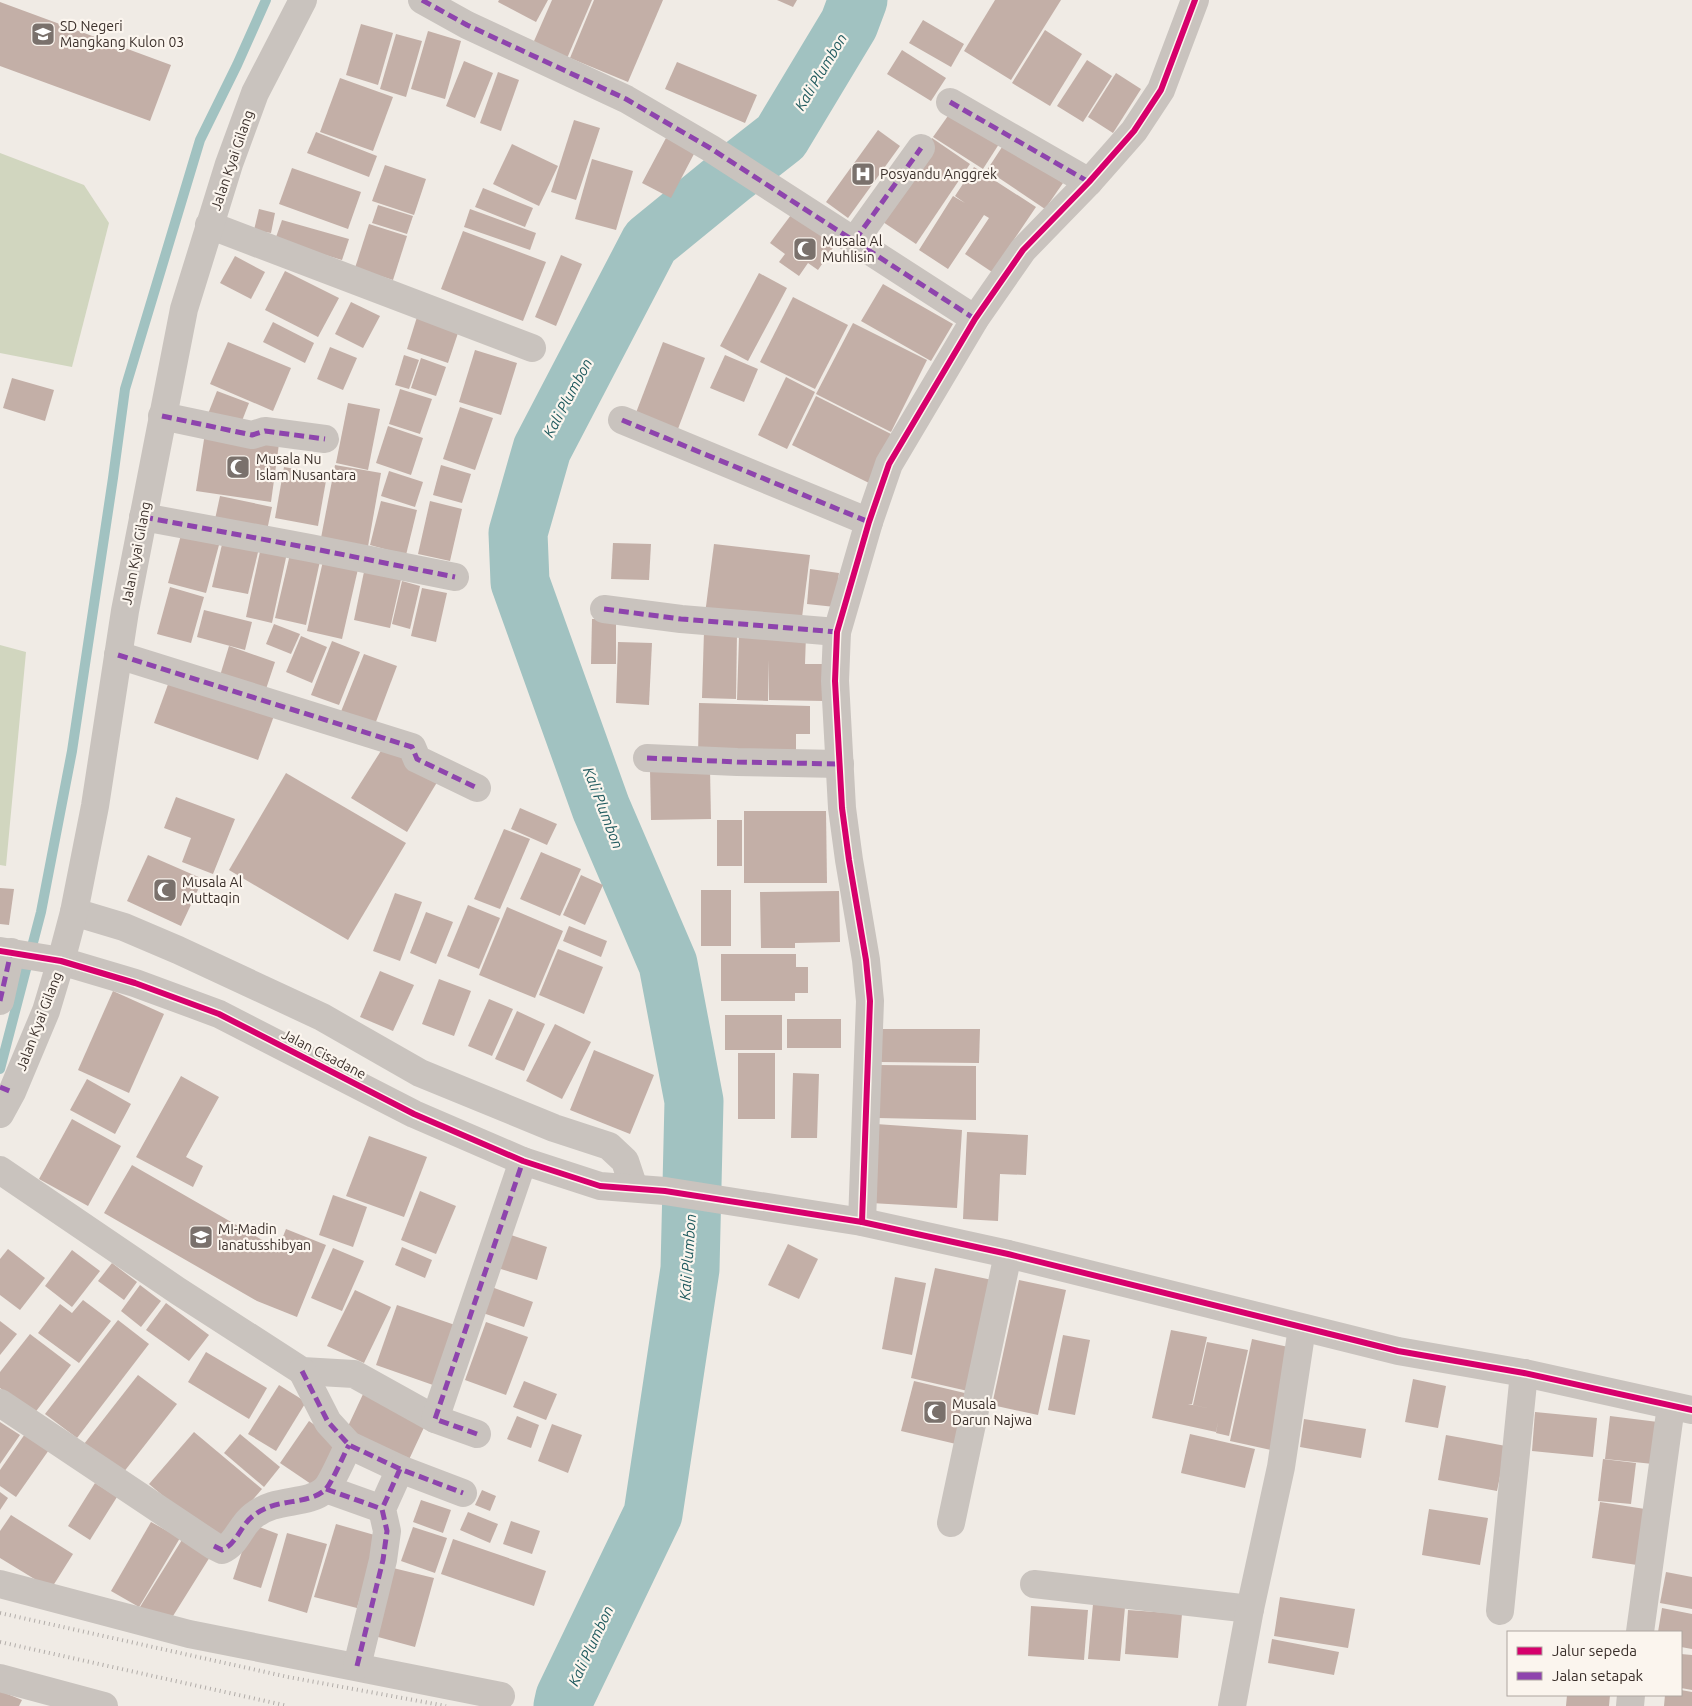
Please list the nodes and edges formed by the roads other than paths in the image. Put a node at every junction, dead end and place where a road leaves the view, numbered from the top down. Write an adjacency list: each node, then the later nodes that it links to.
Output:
1 (422, 0): 8 (street)
2 (1196, 0): 6 (street)
3 (298, 2): 7 (street, Jalan Kyai Gilang)
4 (950, 102): 6 (street)
5 (921, 148): 8 (street)
6 (1089, 182): 9 (street)
7 (209, 225): 10 (street); 11 (street, Jalan Kyai Gilang)
8 (855, 240): 9 (street)
9 (975, 319): 15 (street)
10 (532, 348)
11 (162, 416): 13 (street); 14 (street, Jalan Kyai Gilang)
12 (622, 420): 15 (street)
13 (325, 439)
14 (143, 517): 16 (street); 19 (street, Jalan Kyai Gilang)
15 (869, 522): 18 (street)
16 (455, 577)
17 (604, 609): 18 (street)
18 (837, 632): 21 (street)
19 (118, 655): 22 (street); 23 (street, Jalan Kyai Gilang)
20 (647, 758): 21 (street)
21 (840, 764): 30 (street)
22 (476, 788)
23 (74, 912): 24 (street, Jalan Kyai Gilang); 29 (street)
24 (26, 955): 25 (street); 26 (street, Jalan Kyai Gilang); 27 (street, Jalan Cisadane)
25 (0, 1001)
26 (3, 1095)
27 (523, 1161): 29 (street, Jalan Cisadane); 37 (street)
28 (0, 1170): 33 (street)
29 (634, 1188): 30 (street, Jalan Cisadane)
30 (862, 1222): 31 (street, Jalan Cisadane)
31 (1008, 1254): 32 (street, Jalan Cisadane); 44 (street)
32 (1302, 1328): 34 (street, Jalan Cisadane); 47 (street)
33 (302, 1371): 37 (street); 39 (street)
34 (1524, 1373): 36 (street, Jalan Cisadane); 48 (street)
35 (0, 1403): 41 (street)
36 (1681, 1408): 49 (street)
37 (435, 1419): 38 (street)
38 (477, 1434)
39 (349, 1445): 40 (street); 41 (street)
40 (400, 1469): 42 (street); 43 (street)
41 (326, 1489): 43 (street)
42 (463, 1493)
43 (382, 1509): 50 (street)
44 (951, 1523)
45 (0, 1584): 50 (street)
46 (1034, 1584): 47 (street)
47 (1250, 1609): 54 (street)
48 (1500, 1611)
49 (1640, 1631)
50 (357, 1666): 52 (street)
51 (0, 1678): 53 (street)
52 (501, 1696)
53 (104, 1706)
54 (1232, 1706)

